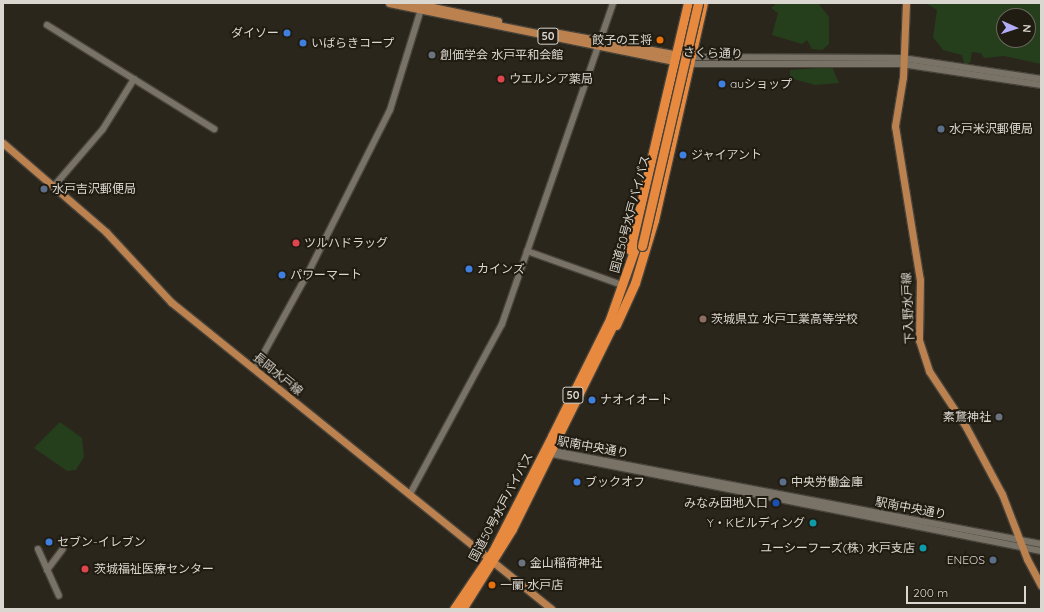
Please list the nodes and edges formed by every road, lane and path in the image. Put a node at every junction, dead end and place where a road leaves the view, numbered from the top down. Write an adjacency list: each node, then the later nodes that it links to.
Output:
1 (389, 3): 9 (main road, さくら通り / 50)
2 (414, 3): 9 (main road, さくら通り / 50)
3 (613, 3): 11 (street)
4 (688, 3): 12 (highway)
5 (693, 3): 21 (highway, 国道50号水戸バイパス / 50)
6 (698, 3): 21 (highway, 国道50号水戸バイパス / 50, bridge)
7 (703, 3): 13 (highway)
8 (906, 3): 14 (main road, 下入野水戸線)
9 (422, 6): 11 (main road, さくら通り / 50); 25 (street)
10 (47, 25): 15 (street)
11 (599, 44): 12 (main road, さくら通り / 50); 22 (street)
12 (676, 59): 13 (main road, さくら通り / 50); 23 (highway)
13 (690, 60): 14 (street, さくら通り); 24 (highway)
14 (902, 61): 16 (street, さくら通り); 17 (street, さくら通り); 28 (main road, 下入野水戸線)
15 (134, 79): 18 (street); 20 (street)
16 (1041, 79)
17 (1041, 85)
18 (214, 129)
19 (3, 143): 20 (main road, 長岡水戸線)
20 (54, 186): 25 (main road, 長岡水戸線)
21 (639, 246): 24 (highway, 国道50号水戸バイパス / 50)
22 (527, 251): 23 (street); 27 (street)
23 (619, 284): 24 (highway)
24 (604, 339): 26 (highway, 国道50号水戸バイパス / 50)
25 (255, 369): 27 (main road, 長岡水戸線)
26 (549, 452): 28 (street, 駅南中央通り); 33 (highway, 国道50号水戸バイパス / 50)
27 (410, 494): 33 (main road, 長岡水戸線)
28 (1021, 544): 29 (street, 駅南中央通り); 32 (street, 駅南中央通り); 35 (main road, 下入野水戸線)
29 (1041, 544)
30 (38, 549): 34 (street)
31 (63, 549): 34 (street)
32 (1041, 551)
33 (491, 560): 37 (highway, 国道50号水戸バイパス / 50); 38 (highway, 国道50号水戸バイパス / 50); 39 (main road, 長岡水戸線)
34 (47, 570): 36 (street)
35 (1041, 585)
36 (59, 596)
37 (454, 609)
38 (462, 609)
39 (552, 609)

